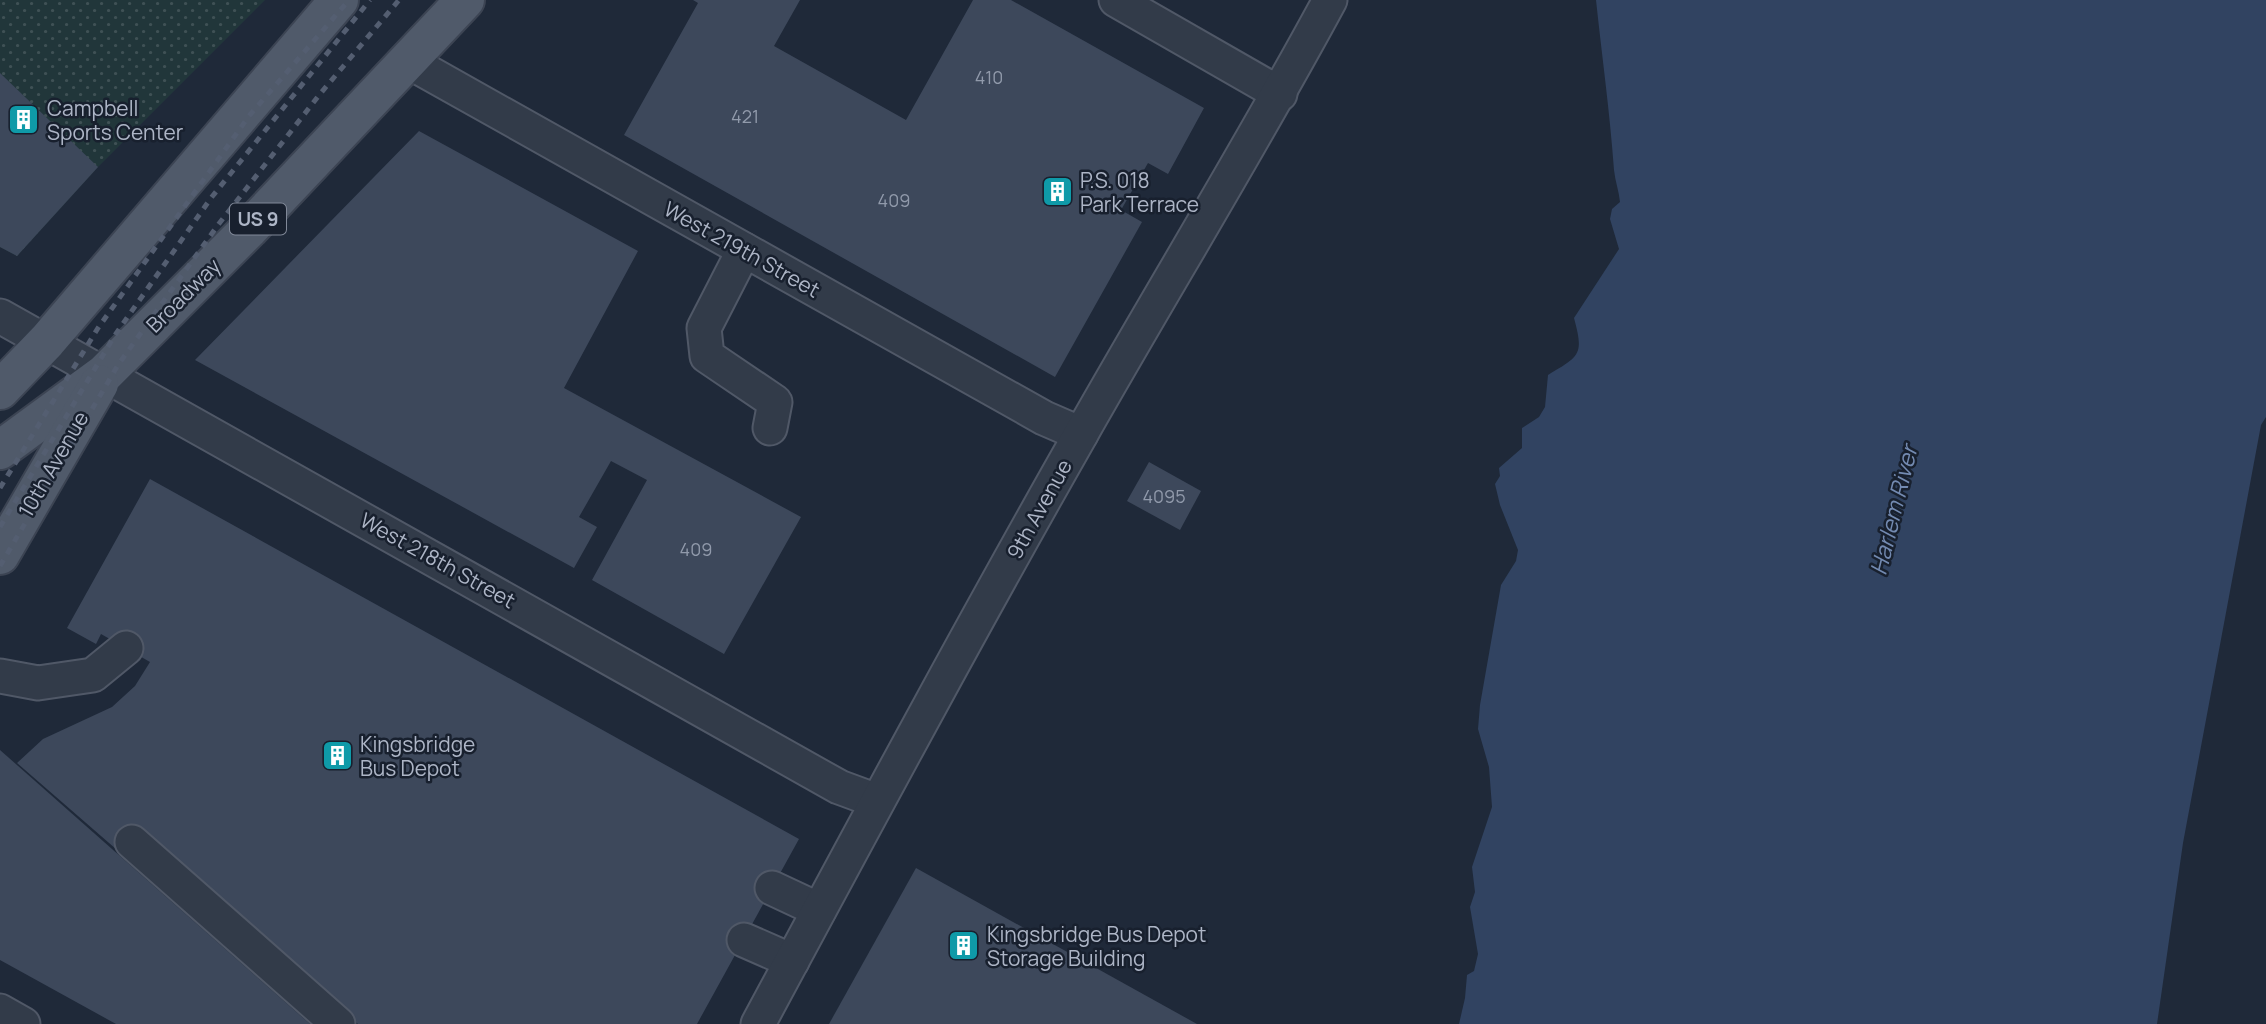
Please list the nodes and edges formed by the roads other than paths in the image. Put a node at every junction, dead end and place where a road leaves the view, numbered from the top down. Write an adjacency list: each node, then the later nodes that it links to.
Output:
1 (339, 0): 9 (main road)
2 (465, 0): 5 (main road, Broadway / US 9)
3 (1116, 0): 6 (street)
4 (1330, 0): 6 (street, 9th Avenue)
5 (406, 60): 7 (street, West 219th Street); 10 (main road, Broadway / US 9)
6 (1280, 94): 13 (street, 9th Avenue)
7 (744, 250): 12 (street); 13 (street, West 219th Street)
8 (0, 316): 9 (street, West 218th Street)
9 (47, 341): 10 (street, West 218th Street); 11 (main road)
10 (105, 373): 14 (main road, Broadway / US 9); 15 (main road, 10th Avenue); 18 (street, West 218th Street)
11 (0, 390)
12 (770, 428)
13 (1081, 434): 18 (street, 9th Avenue)
14 (0, 450)
15 (0, 555)
16 (126, 648): 17 (street)
17 (0, 677)
18 (877, 802): 21 (street, 9th Avenue)
19 (132, 842): 26 (street)
20 (772, 888): 21 (street)
21 (819, 910): 23 (street, 9th Avenue)
22 (744, 940): 23 (street)
23 (792, 961): 27 (street, 9th Avenue)
24 (0, 1011): 25 (street)
25 (23, 1024)
26 (338, 1024)
27 (758, 1024)

